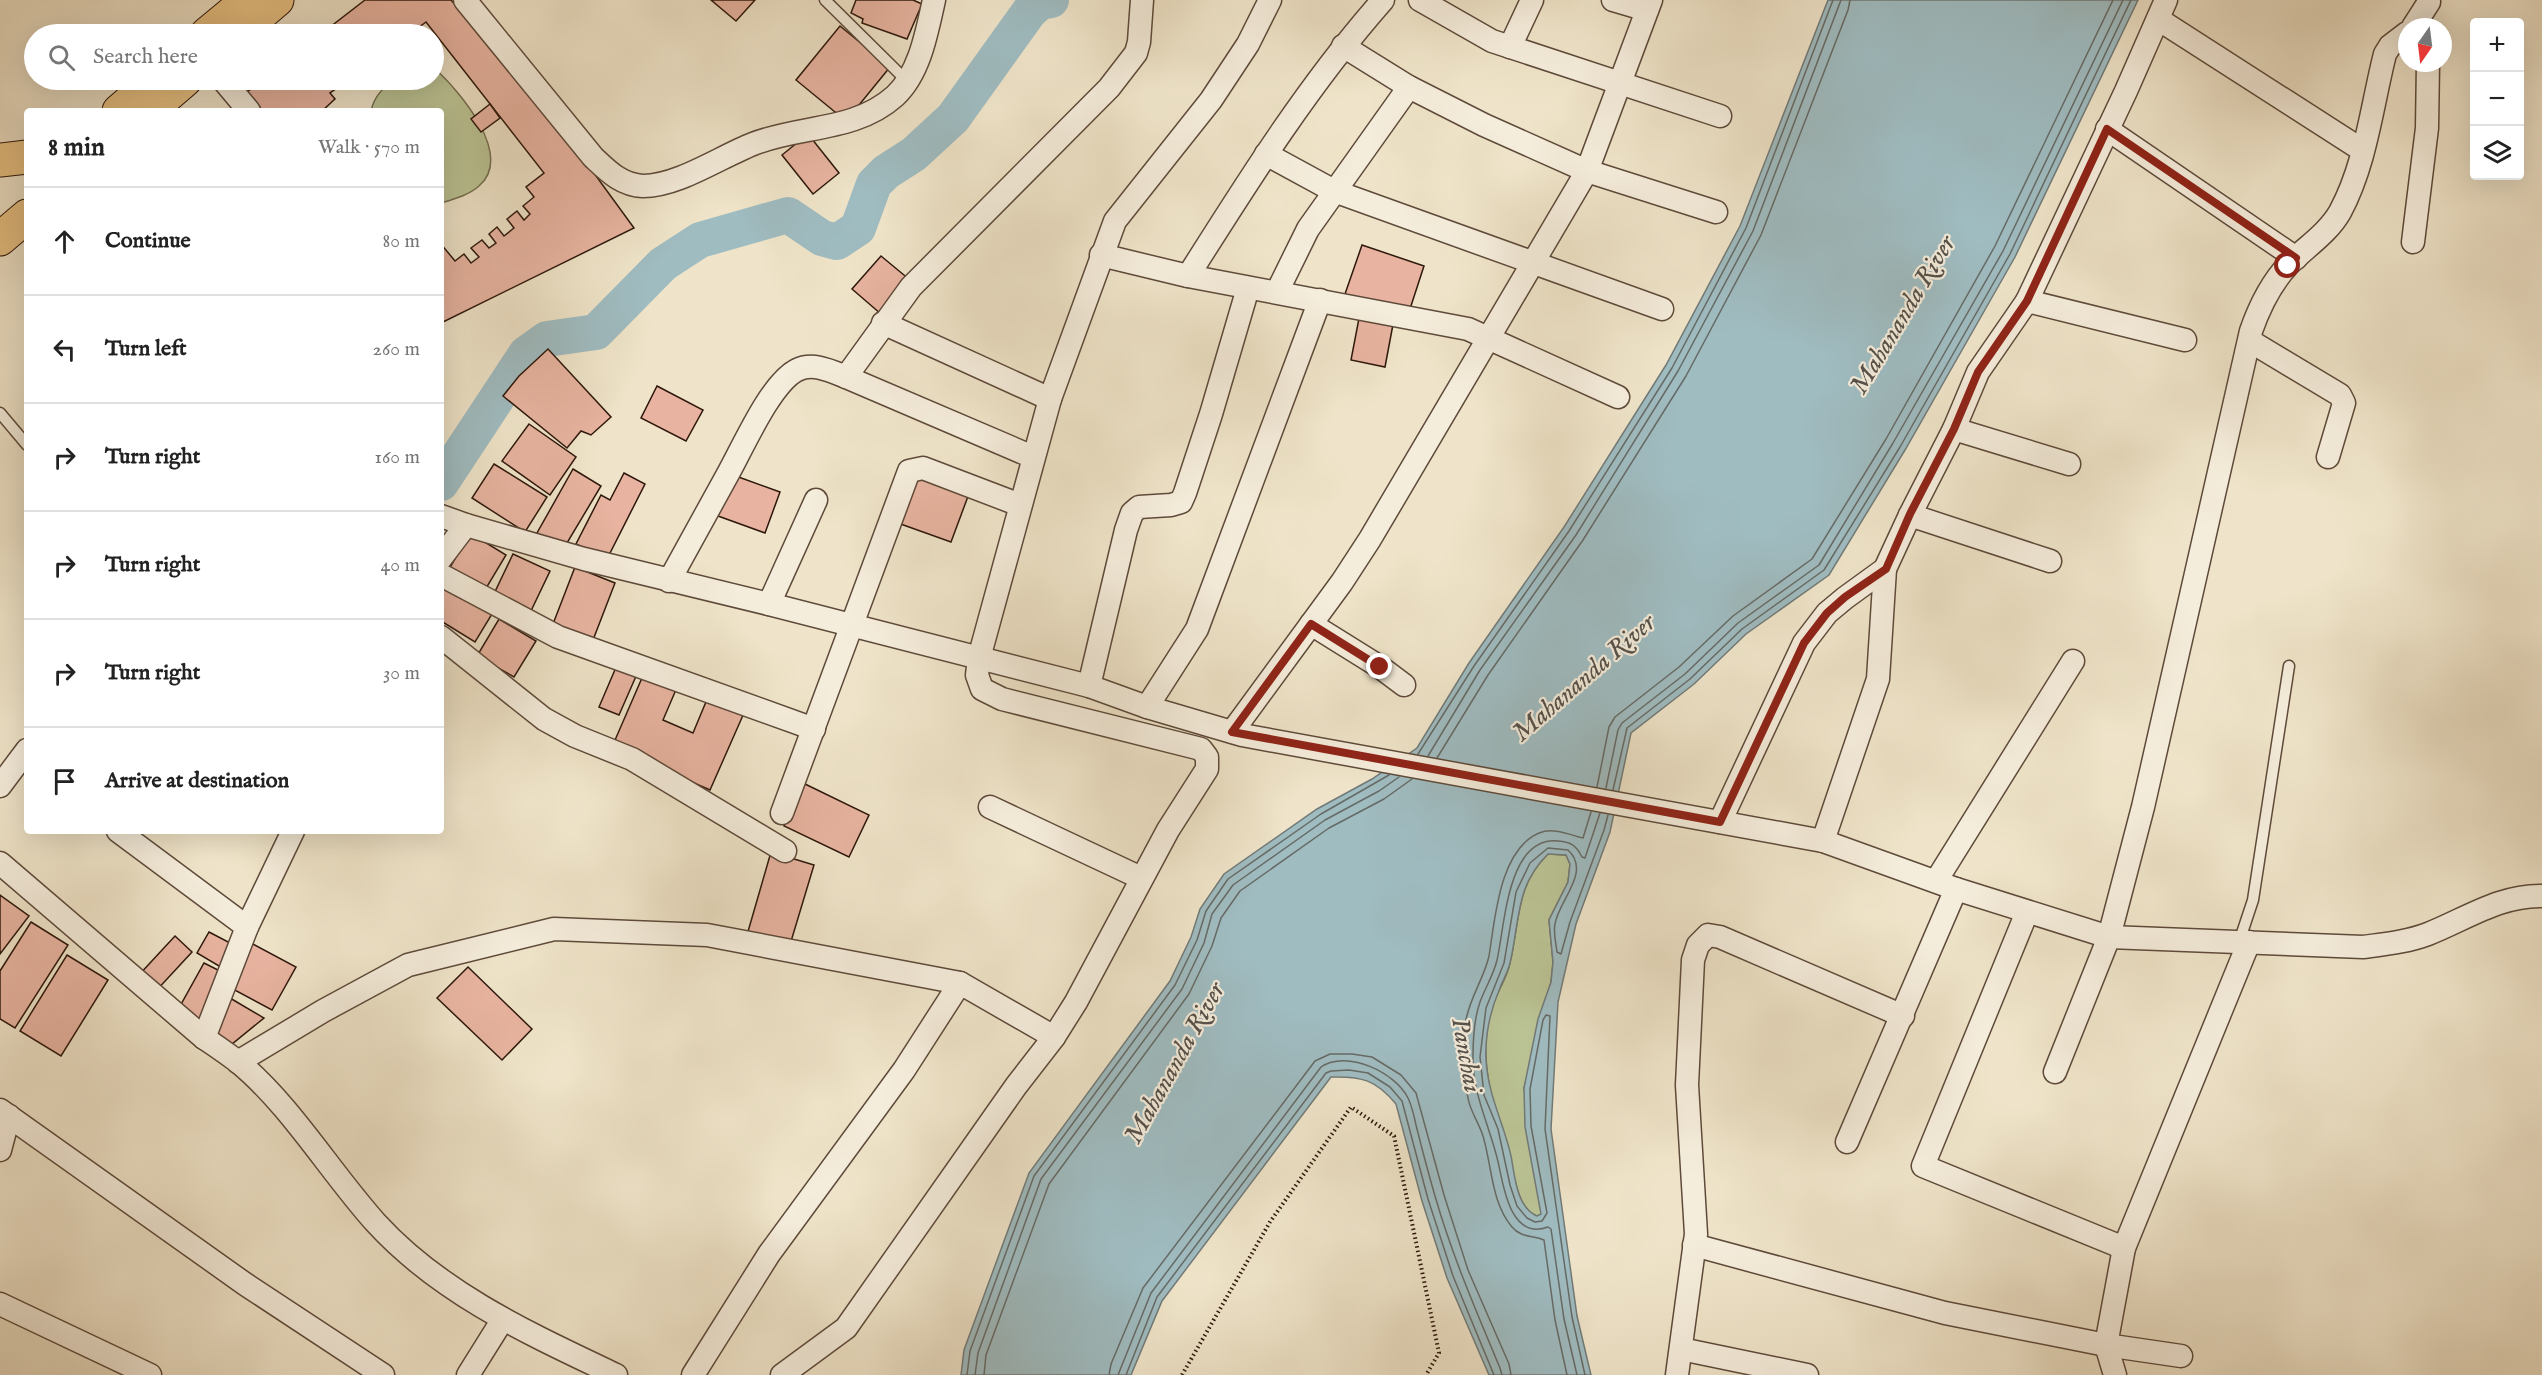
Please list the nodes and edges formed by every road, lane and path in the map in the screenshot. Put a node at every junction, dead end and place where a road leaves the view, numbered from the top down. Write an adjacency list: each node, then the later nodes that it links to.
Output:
1 (248, 0): 17 (main road)
2 (276, 0): 18 (main road)
3 (465, 0): 23 (street)
4 (825, 0): 23 (lane)
5 (934, 0): 23 (street)
6 (1142, 0): 55 (street)
7 (1270, 0): 46 (street)
8 (1383, 0): 20 (street)
9 (1420, 0): 21 (street)
10 (1532, 0): 21 (street)
11 (1613, 0): 13 (street)
12 (2429, 1): 15 (street); 16 (street)
13 (1649, 5): 24 (street)
14 (2162, 10): 33 (street); 34 (street)
15 (2419, 18)
16 (2429, 18)
17 (219, 24)
18 (248, 24)
19 (2398, 40): 34 (street)
20 (1343, 46): 25 (street); 35 (street)
21 (1510, 47): 24 (street)
22 (2428, 72): 45 (street)
23 (907, 81)
24 (1621, 85): 32 (street); 38 (street)
25 (1409, 87): 38 (street); 39 (street)
26 (143, 90): 29 (main road)
27 (173, 90): 30 (main road)
28 (231, 90): 31 (street)
29 (122, 108)
30 (152, 108)
31 (246, 108)
32 (1720, 116)
33 (2107, 129): 47 (street); 53 (street)
34 (2362, 150): 47 (street)
35 (1266, 154): 39 (street); 49 (street)
36 (24, 157): 37 (main road)
37 (0, 160)
38 (1587, 171): 41 (street); 48 (street)
39 (1334, 191): 48 (street); 51 (street)
40 (24, 193): 42 (main road)
41 (1716, 212)
42 (0, 213)
43 (24, 218): 44 (main road)
44 (0, 238)
45 (2413, 242)
46 (1101, 255): 49 (street); 61 (street)
47 (2296, 258): 58 (street)
48 (1533, 263): 54 (street); 56 (street)
49 (1188, 276): 50 (street)
50 (1248, 288): 51 (street); 86 (street)
51 (1276, 292): 52 (street)
52 (1320, 300): 56 (street); 87 (street)
53 (2027, 301): 57 (street); 63 (street)
54 (1662, 309)
55 (883, 323): 59 (street); 61 (street)
56 (1489, 338): 60 (street); 79 (street)
57 (2185, 340)
58 (2250, 340): 65 (street); 105 (street)
59 (846, 377): 66 (street); 77 (street)
60 (1618, 397)
61 (1050, 399): 66 (street)
62 (0, 413): 64 (lane)
63 (1954, 429): 67 (street); 70 (street)
64 (24, 441)
65 (2328, 456)
66 (1033, 457): 69 (street)
67 (2069, 464)
68 (816, 500): 78 (street)
69 (1020, 505): 80 (street); 82 (street)
70 (1910, 514): 74 (street); 75 (street)
71 (444, 517): 72 (street)
72 (466, 525): 73 (street); 77 (street)
73 (444, 554)
74 (2050, 561)
75 (1886, 569): 94 (street); 97 (street)
76 (444, 577): 88 (street)
77 (669, 581): 78 (street)
78 (769, 604): 80 (street)
79 (1311, 624): 85 (street); 89 (street)
80 (854, 626): 82 (street); 88 (street)
81 (444, 639): 98 (street)
82 (979, 658): 86 (street); 100 (street)
83 (2073, 661): 101 (street)
84 (2289, 666): 106 (lane)
85 (1404, 685)
86 (1089, 686): 87 (street)
87 (1147, 707): 89 (street)
88 (814, 729): 93 (street)
89 (1240, 734): 94 (street)
90 (24, 758): 91 (street)
91 (0, 786)
92 (990, 807): 100 (street)
93 (782, 813)
94 (1720, 822): 97 (street)
95 (122, 834): 104 (street)
96 (292, 834): 104 (street)
97 (1823, 841): 101 (street)
98 (785, 851)
99 (0, 863): 110 (street)
100 (1142, 878): 109 (street)
101 (1946, 885): 103 (street); 108 (street)
102 (2542, 896): 106 (street)
103 (2027, 912): 105 (street); 117 (street)
104 (247, 927): 110 (street)
105 (2109, 937): 106 (street); 112 (street)
106 (2244, 942): 117 (street)
107 (960, 983): 109 (street); 111 (street); 127 (street)
108 (1903, 1016): 114 (street); 116 (street)
109 (1054, 1037): 128 (street)
110 (204, 1038): 111 (street)
111 (238, 1062): 119 (street)
112 (2055, 1072)
113 (5, 1113): 115 (street); 124 (street)
114 (1847, 1142)
115 (0, 1150)
116 (1694, 1245): 120 (street); 121 (street)
117 (2124, 1248): 120 (street)
118 (0, 1304): 123 (street)
119 (503, 1319): 125 (street); 126 (street)
120 (2106, 1345): 122 (street); 133 (street)
121 (1681, 1349): 131 (street); 132 (street)
122 (2181, 1356)
123 (150, 1375)
124 (384, 1375)
125 (468, 1375)
126 (616, 1375)
127 (693, 1375)
128 (782, 1375)
129 (1182, 1375): 130 (path)
130 (1426, 1375)
131 (1677, 1375)
132 (1807, 1375)
133 (2115, 1375)

